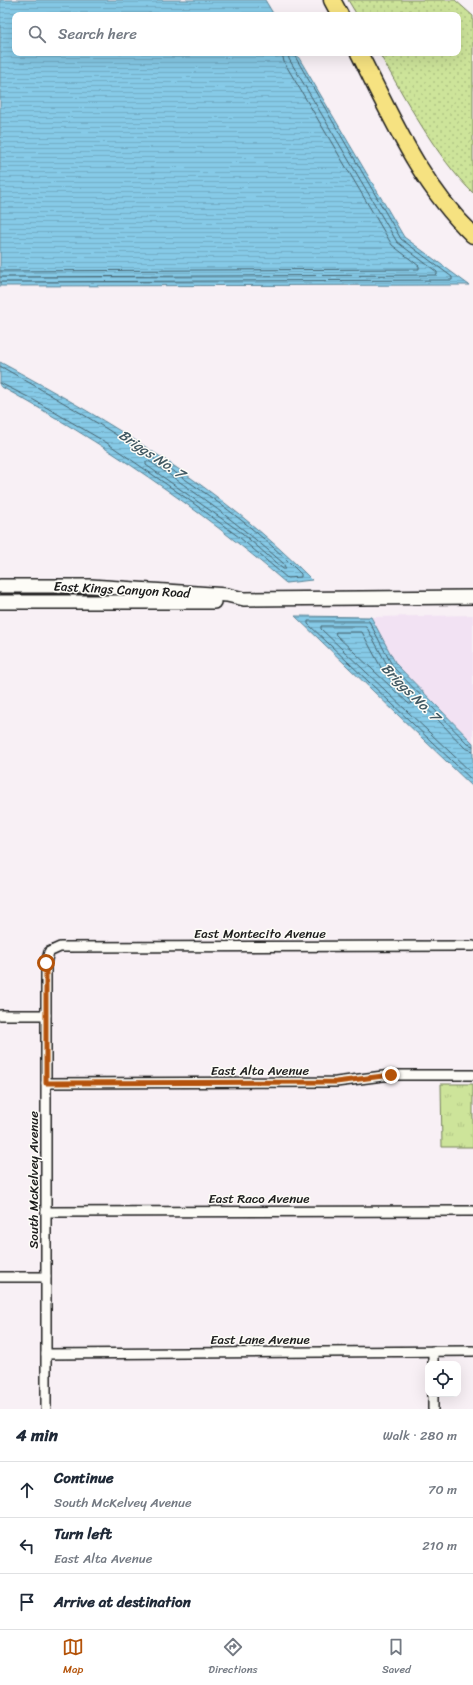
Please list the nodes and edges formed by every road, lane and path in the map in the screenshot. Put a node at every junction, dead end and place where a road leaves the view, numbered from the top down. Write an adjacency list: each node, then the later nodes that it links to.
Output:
1 (332, 0): 2 (highway)
2 (338, 12)
3 (361, 56): 4 (highway)
4 (473, 235)
5 (0, 586): 6 (main road, East Kings Canyon Road)
6 (65, 586): 7 (main road); 9 (main road, East Kings Canyon Road)
7 (0, 594)
8 (473, 597): 9 (main road, East Kings Canyon Road)
9 (244, 598): 10 (main road, East Kings Canyon Road)
10 (0, 602)
11 (473, 946): 12 (street, East Montecito Avenue)
12 (49, 952): 14 (street, South McKelvey Avenue)
13 (0, 1015): 14 (street)
14 (46, 1015): 16 (street, South McKelvey Avenue)
15 (473, 1075): 16 (street, East Alta Avenue)
16 (46, 1083): 18 (street, South McKelvey Avenue)
17 (473, 1211): 18 (street, East Raco Avenue)
18 (46, 1212): 20 (street, South McKelvey Avenue)
19 (0, 1277): 20 (street)
20 (46, 1277): 23 (street, South McKelvey Avenue)
21 (433, 1351): 22 (street, East Lane Avenue); 23 (street, East Lane Avenue); 24 (street)
22 (473, 1351)
23 (46, 1354): 26 (street, South McKelvey Avenue)
24 (433, 1361)
25 (433, 1397): 27 (street)
26 (46, 1409)
27 (433, 1409)

